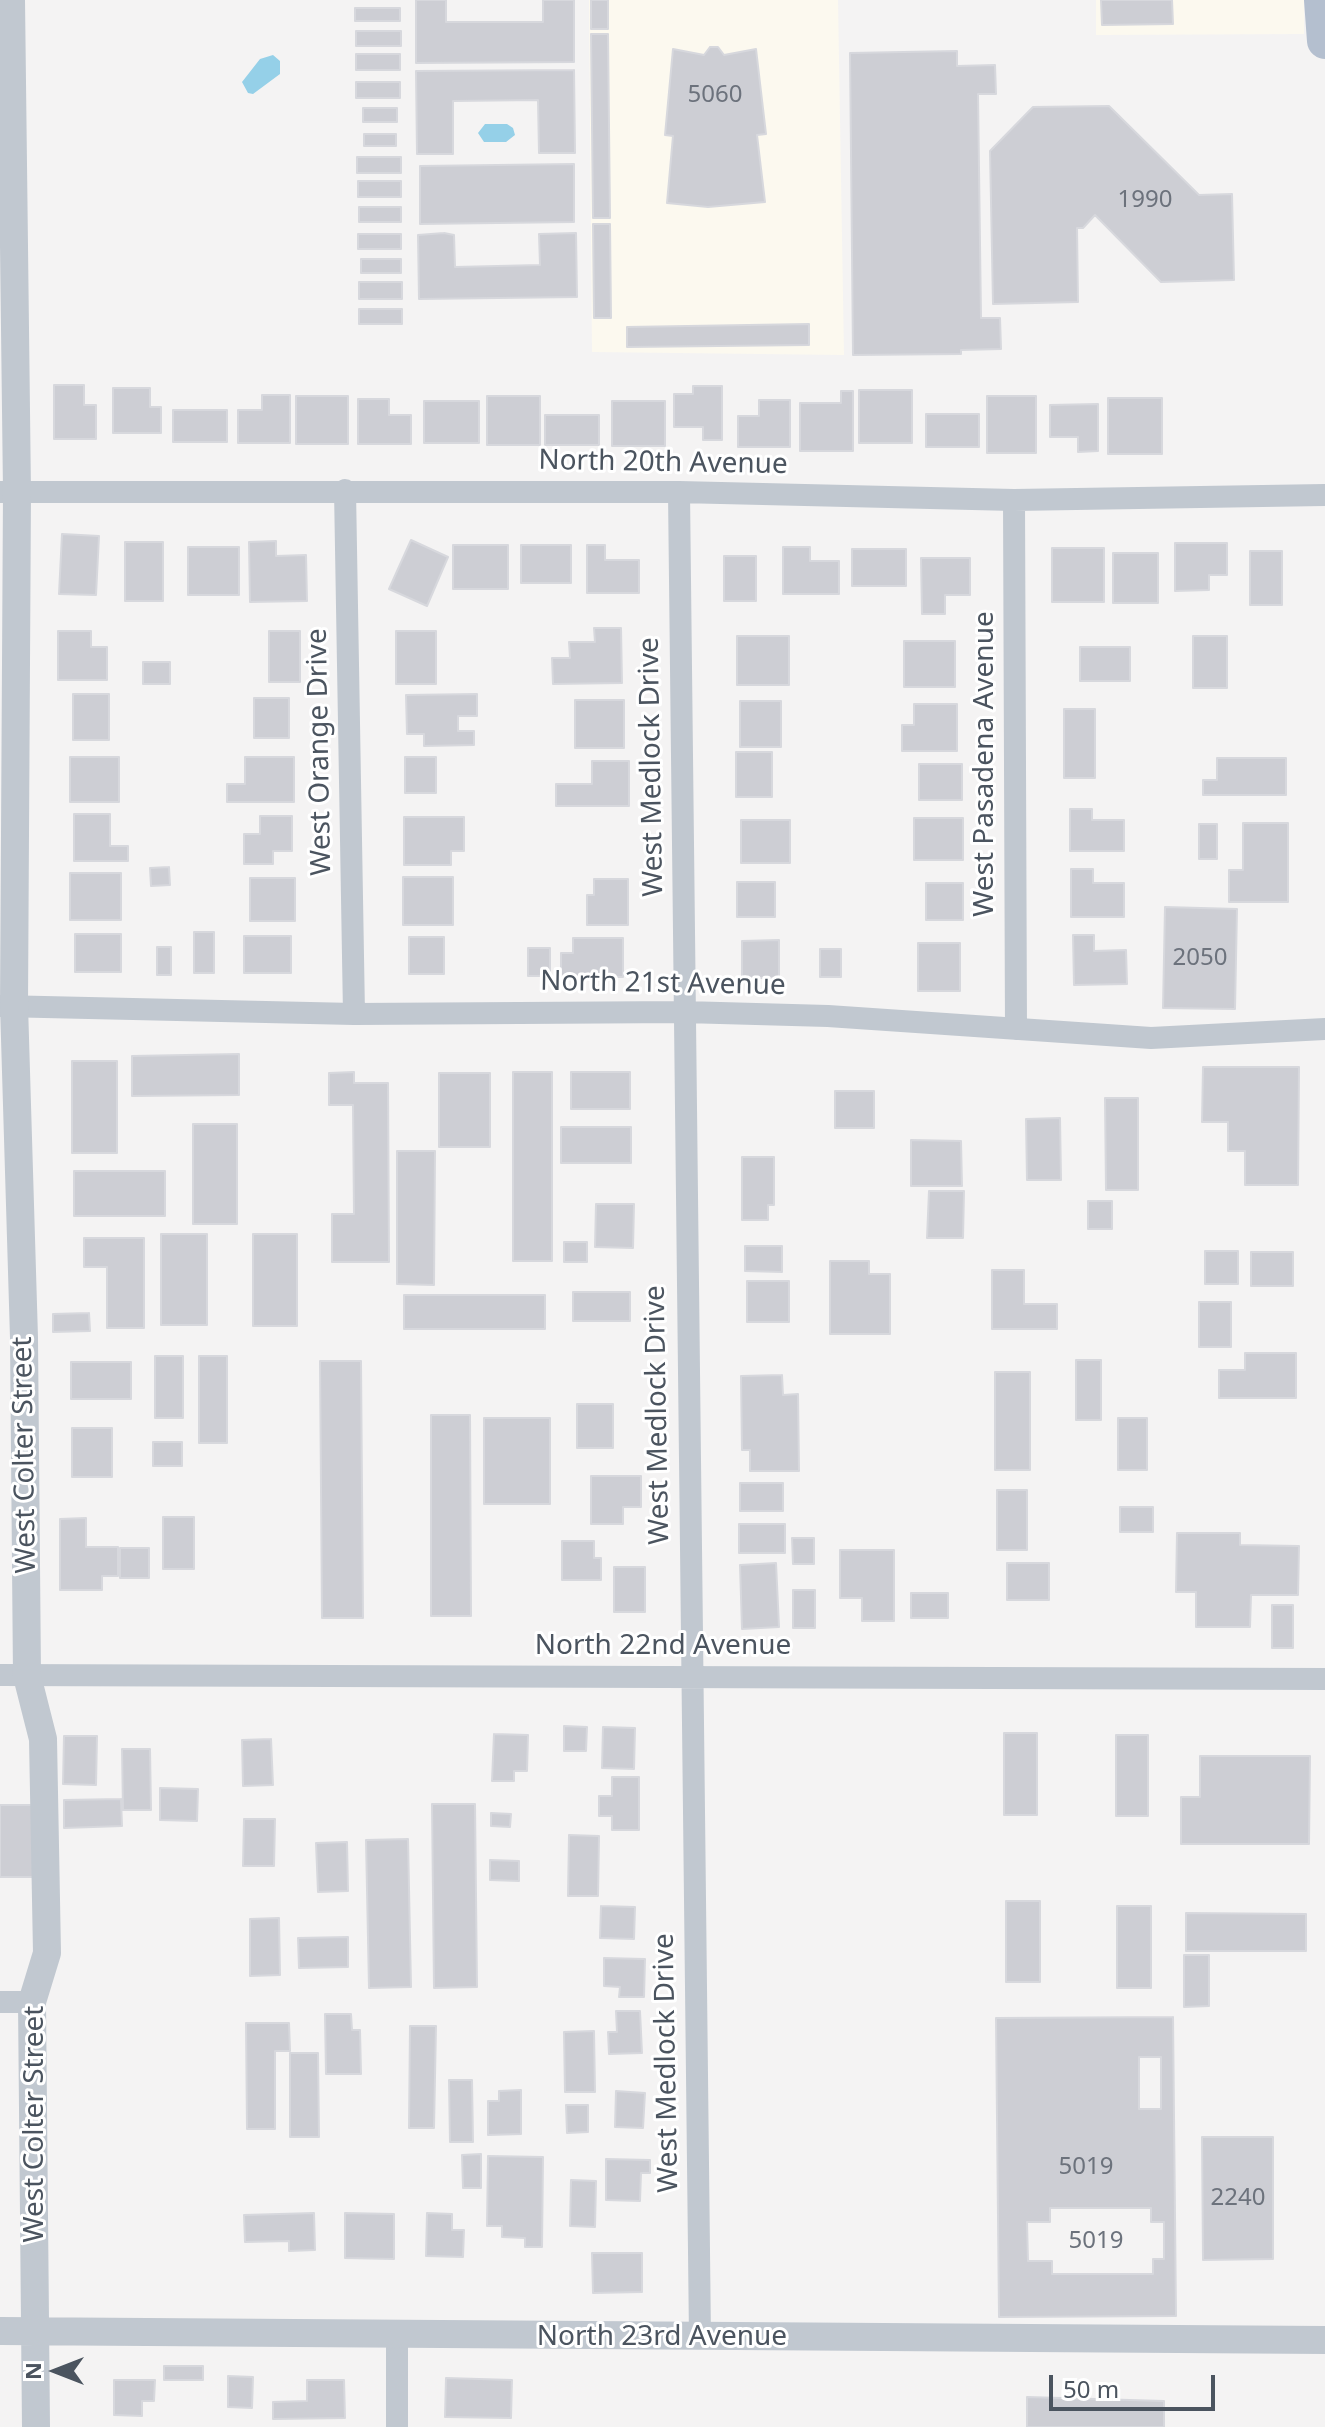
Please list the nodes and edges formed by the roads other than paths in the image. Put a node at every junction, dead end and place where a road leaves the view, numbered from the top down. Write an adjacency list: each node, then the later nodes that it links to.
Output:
1 (11, 0): 4 (street, West Colter Street)
2 (1322, 0): 3 (main road)
3 (1325, 41)
4 (6, 226): 6 (street, West Colter Street)
5 (345, 490): 6 (street, North 20th Avenue); 7 (street, North 20th Avenue); 12 (street, West Orange Drive)
6 (8, 492): 10 (street, West Colter Street)
7 (679, 492): 9 (street, North 20th Avenue); 11 (street, West Medlock Drive)
8 (1325, 495): 9 (street, North 20th Avenue)
9 (1014, 500): 13 (street, West Pasadena Avenue)
10 (7, 1006): 12 (street, North 21st Avenue); 15 (street, West Colter Street)
11 (684, 1012): 12 (street, North 21st Avenue); 13 (street, North 21st Avenue); 16 (street, West Medlock Drive)
12 (354, 1014)
13 (1016, 1029): 14 (street, North 21st Avenue)
14 (1325, 1029)
15 (14, 1676): 16 (street, North 22nd Avenue); 19 (street, West Colter Street)
16 (691, 1676): 17 (street, North 22nd Avenue); 23 (street, West Medlock Drive)
17 (1325, 1679)
18 (0, 2002): 19 (street)
19 (32, 2002): 21 (street, West Colter Street)
20 (0, 2331): 21 (street, North 23rd Avenue)
21 (34, 2331): 22 (street, North 23rd Avenue); 25 (street, West Colter Street)
22 (397, 2336): 23 (street, North 23rd Avenue); 26 (street)
23 (700, 2338): 24 (street, North 23rd Avenue)
24 (1325, 2340)
25 (36, 2427)
26 (397, 2427)

